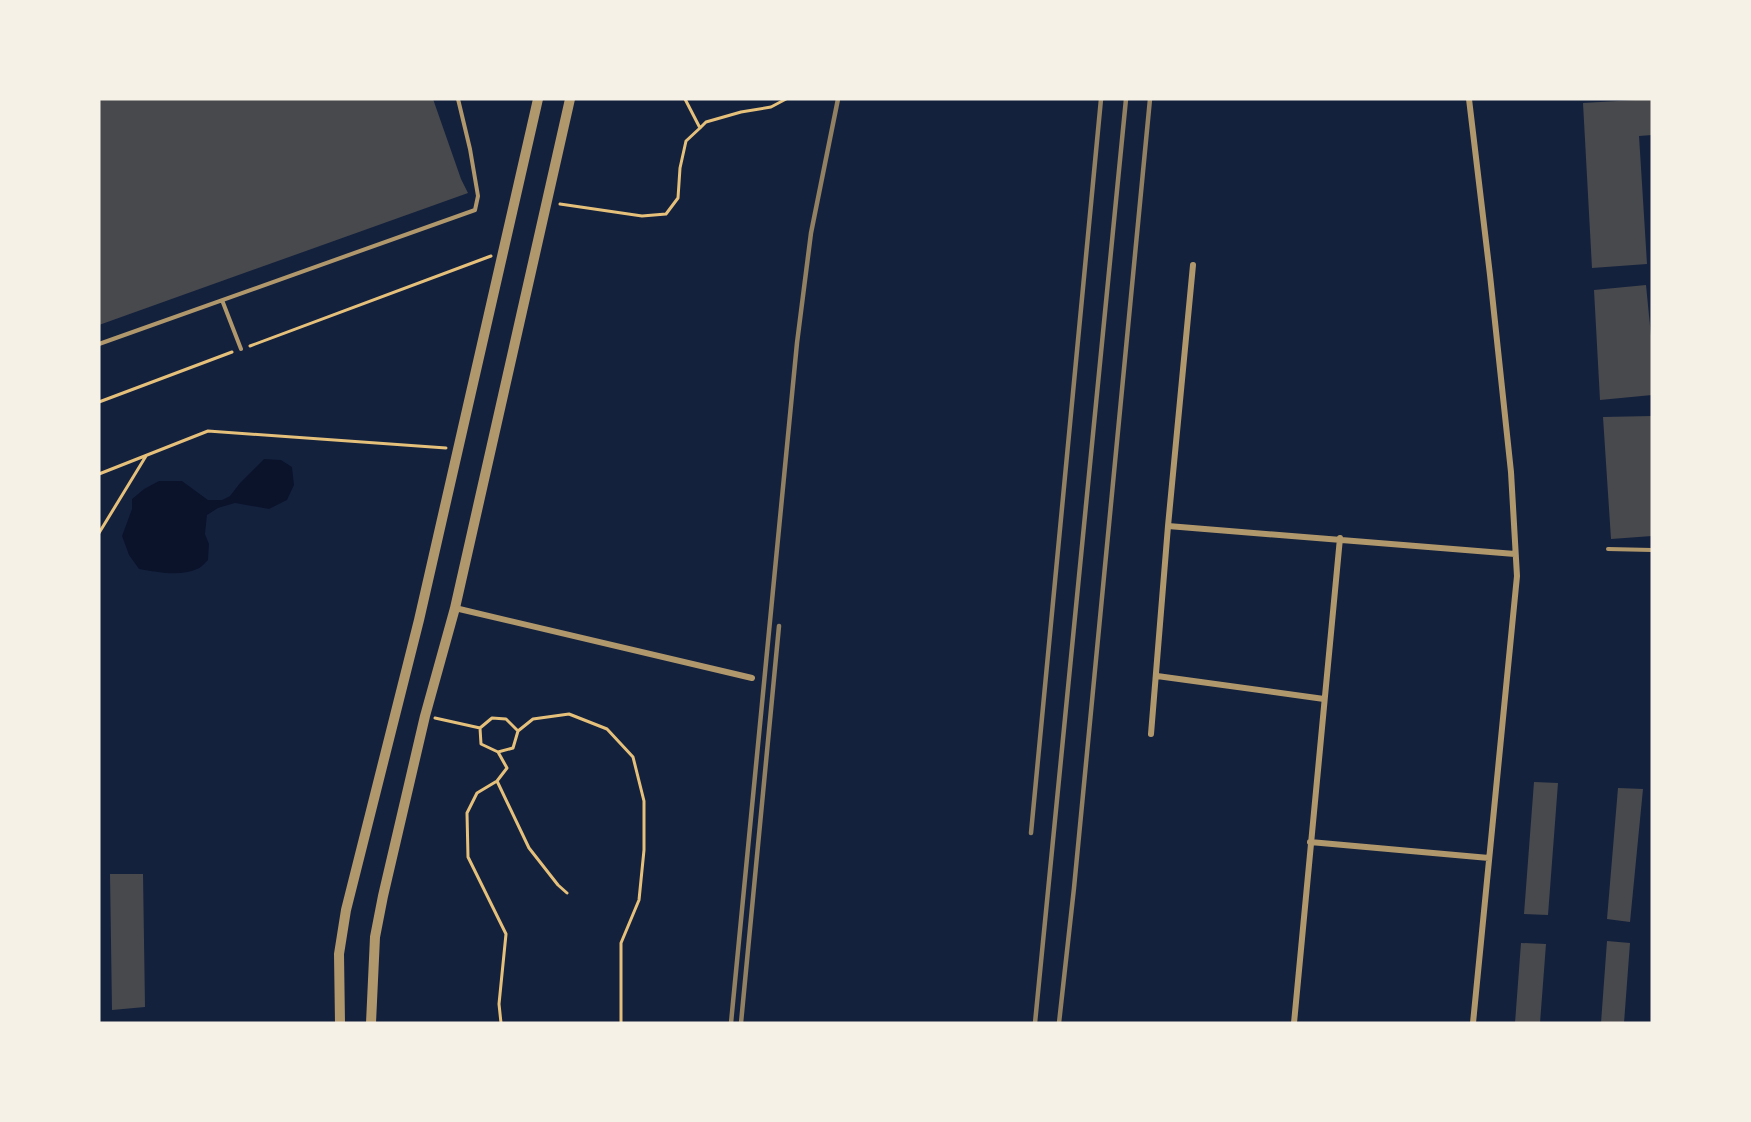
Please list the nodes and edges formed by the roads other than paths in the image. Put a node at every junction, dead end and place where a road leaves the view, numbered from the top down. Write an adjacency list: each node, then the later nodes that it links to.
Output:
1 (458, 99): 6 (lane)
2 (538, 99): 21 (street)
3 (570, 99): 14 (street)
4 (1469, 99): 13 (street)
5 (1193, 265): 9 (street)
6 (222, 300): 7 (lane); 8 (lane)
7 (99, 344)
8 (241, 349)
9 (1168, 526): 10 (street); 15 (street)
10 (1340, 538): 13 (street); 17 (street)
11 (1608, 549): 12 (lane)
12 (1652, 550)
13 (1515, 554): 20 (street)
14 (455, 608): 16 (street); 22 (street)
15 (1156, 676): 17 (street); 18 (street)
16 (752, 678)
17 (1324, 699): 19 (street)
18 (1151, 734)
19 (1310, 842): 20 (street); 23 (street)
20 (1489, 858): 24 (street)
21 (340, 1023)
22 (371, 1023)
23 (1294, 1023)
24 (1473, 1023)

